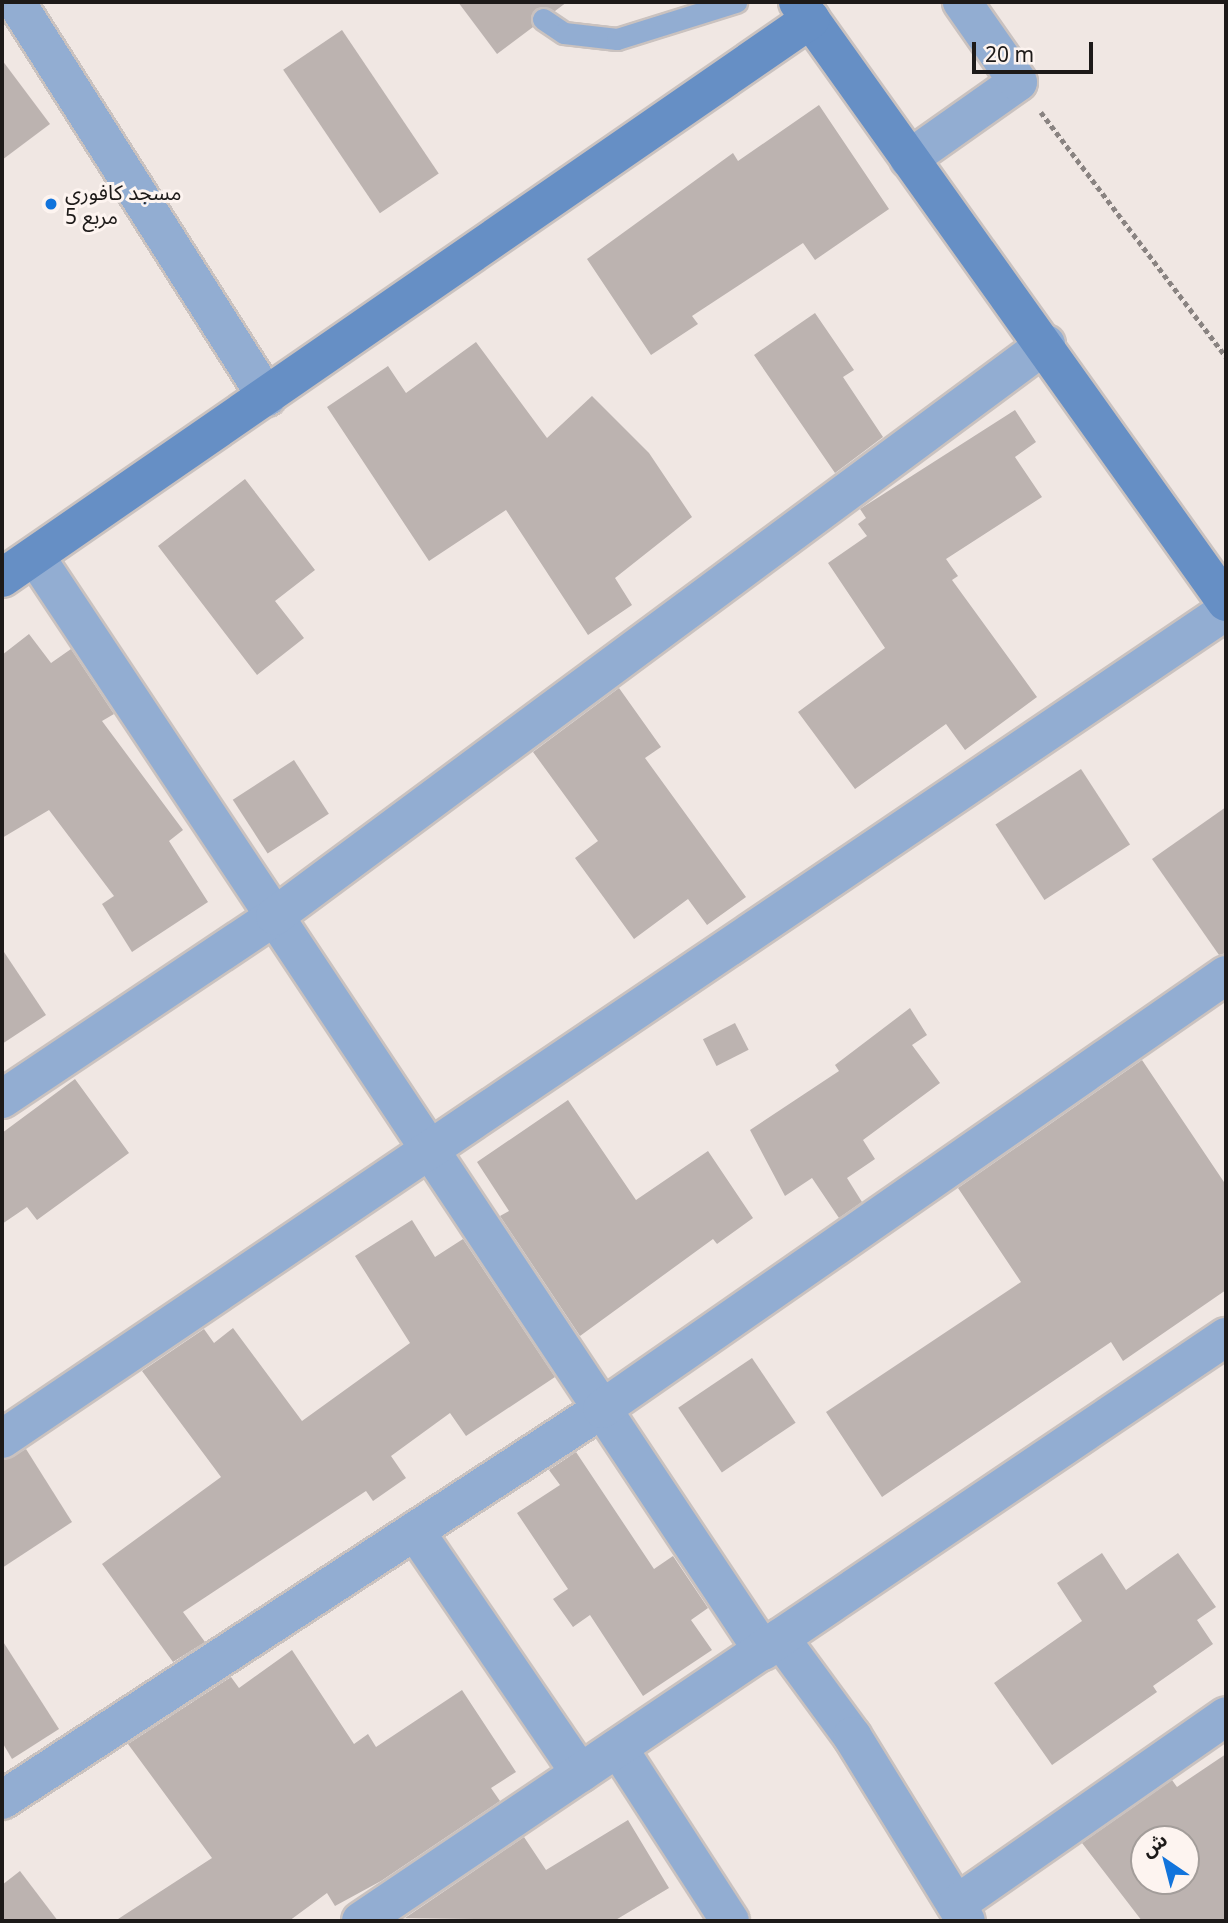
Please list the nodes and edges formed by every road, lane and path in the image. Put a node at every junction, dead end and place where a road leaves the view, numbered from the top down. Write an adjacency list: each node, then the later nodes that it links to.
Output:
1 (16, 2): 10 (street)
2 (736, 2): 5 (lane)
3 (962, 2): 6 (street)
4 (804, 11): 7 (street); 10 (street)
5 (543, 19)
6 (1018, 82): 7 (street); 9 (path)
7 (909, 159): 8 (street)
8 (1046, 344): 13 (street); 15 (street)
9 (1226, 357)
10 (267, 397): 11 (street)
11 (35, 556): 12 (street); 15 (street)
12 (2, 578)
13 (1226, 602)
14 (1226, 611): 18 (street)
15 (275, 916): 17 (street); 18 (street)
16 (1226, 975): 20 (street)
17 (2, 1099)
18 (429, 1149): 20 (street); 21 (street)
19 (1226, 1337): 23 (street)
20 (602, 1409): 22 (street); 23 (street)
21 (2, 1439)
22 (415, 1531): 26 (street); 27 (street)
23 (772, 1644): 25 (street); 28 (street)
24 (1226, 1716): 28 (street)
25 (618, 1748): 26 (street); 30 (street)
26 (580, 1773): 29 (street)
27 (2, 1800)
28 (961, 1913)
29 (361, 1921)
30 (730, 1921)

